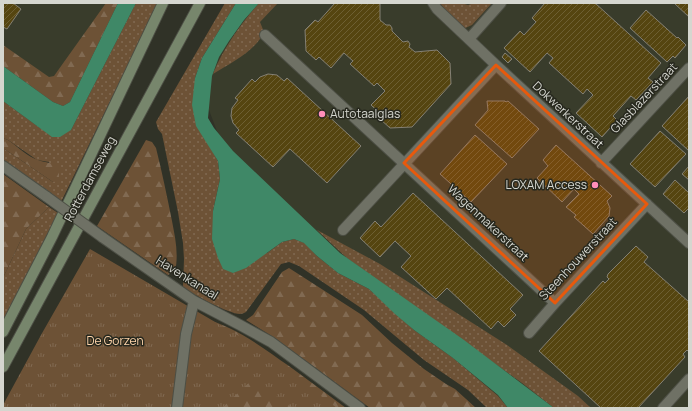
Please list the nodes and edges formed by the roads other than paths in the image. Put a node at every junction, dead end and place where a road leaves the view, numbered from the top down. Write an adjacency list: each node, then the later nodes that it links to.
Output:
1 (163, 3): 17 (main road, Rotterdamseweg)
2 (200, 3): 19 (main road, Rotterdamseweg)
3 (433, 3): 6 (street, Dokwerkerstraat)
4 (501, 3): 6 (street)
5 (265, 35): 9 (street, Wagenmakerstraat)
6 (468, 39): 7 (street, Dokwerkerstraat)
7 (496, 65): 9 (street); 10 (street, Dokwerkerstraat)
8 (689, 68): 10 (street, Glasblazerstraat)
9 (404, 163): 13 (street); 16 (street, Wagenmakerstraat)
10 (602, 163): 12 (street, Dokwerkerstraat)
11 (3, 166): 15 (street, Havenkanaal, bridge)
12 (647, 204): 14 (street, Dokwerkerstraat); 16 (street, Steenhouwerstraat)
13 (342, 230)
14 (688, 239)
15 (194, 301): 21 (street); 22 (street, Havenkanaal)
16 (555, 303): 18 (street, Steenhouwerstraat)
17 (3, 332)
18 (529, 333)
19 (3, 367)
20 (689, 379): 23 (street)
21 (177, 408)
22 (360, 408)
23 (663, 408)

